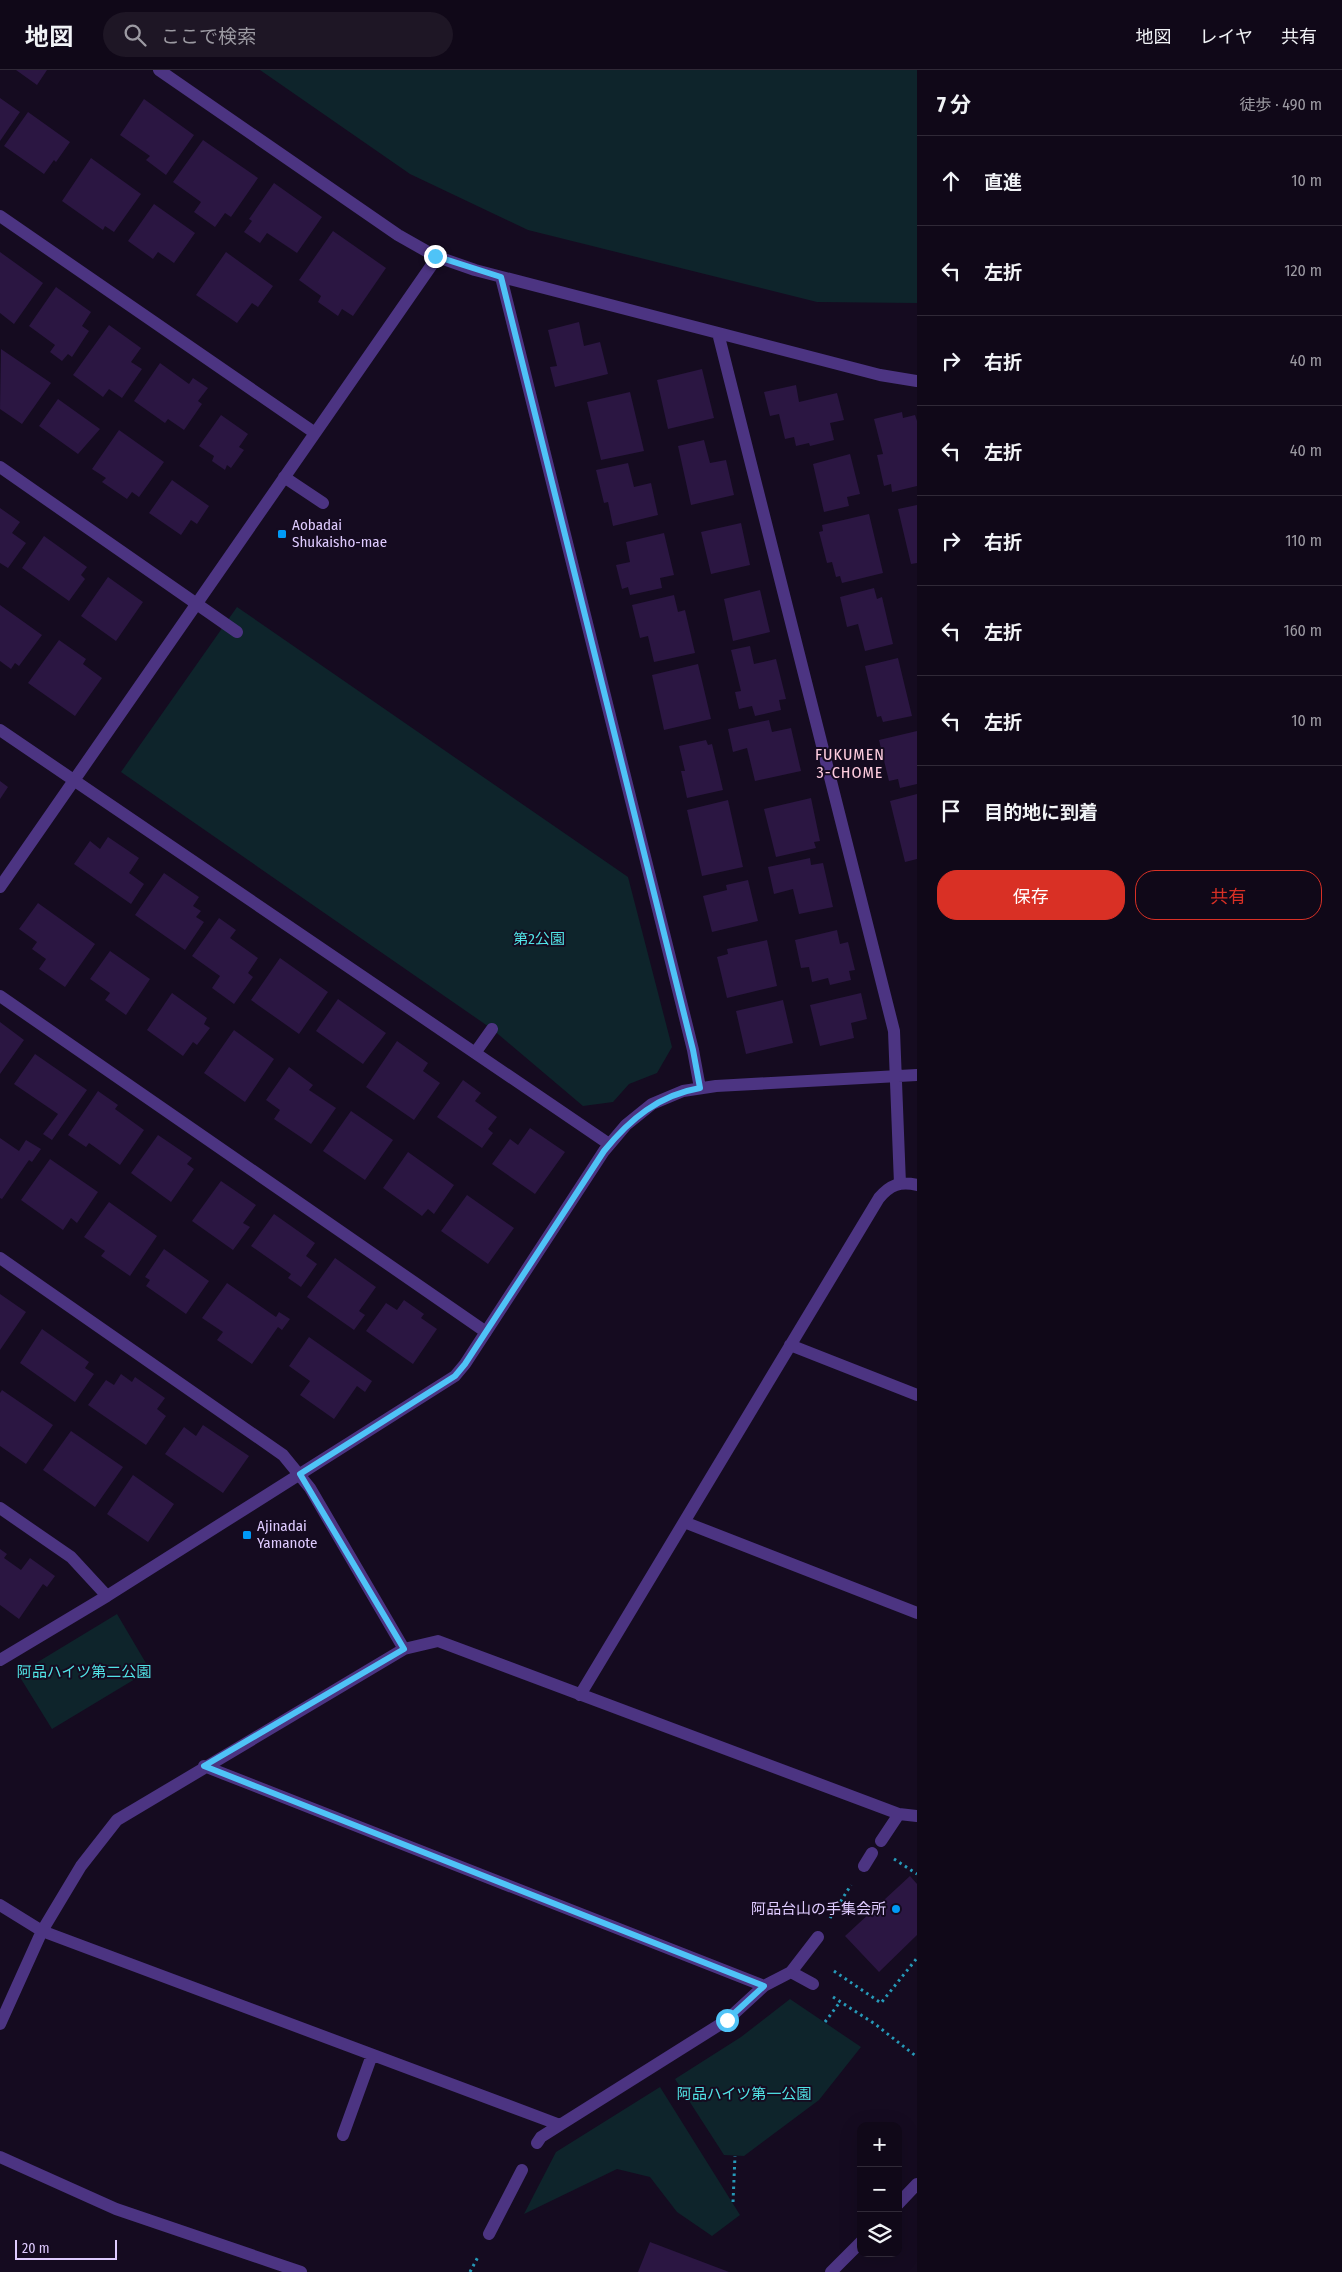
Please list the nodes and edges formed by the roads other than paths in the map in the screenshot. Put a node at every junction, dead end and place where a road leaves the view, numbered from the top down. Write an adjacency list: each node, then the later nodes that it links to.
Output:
1 (159, 70): 3 (street)
2 (0, 216): 7 (street)
3 (438, 256): 4 (street); 7 (street)
4 (501, 277): 5 (street); 21 (street)
5 (718, 333): 6 (street); 20 (street)
6 (917, 381)
7 (315, 433): 9 (street)
8 (0, 467): 11 (street)
9 (284, 478): 10 (street); 11 (street)
10 (323, 503)
11 (197, 602): 12 (street); 14 (street)
12 (238, 632)
13 (0, 730): 14 (street)
14 (74, 781): 15 (street); 18 (street)
15 (0, 887)
16 (0, 996): 26 (street)
17 (492, 1029): 18 (street)
18 (475, 1053): 22 (street)
19 (917, 1075): 20 (street)
20 (897, 1076): 21 (street); 23 (street)
21 (700, 1088): 22 (street)
22 (609, 1144): 26 (street)
23 (900, 1184): 24 (street); 27 (street)
24 (917, 1185)
25 (0, 1258): 29 (street)
26 (486, 1332): 29 (street)
27 (790, 1345): 28 (street); 31 (street)
28 (917, 1395)
29 (300, 1474): 32 (street); 34 (street)
30 (0, 1508): 32 (street)
31 (684, 1522): 33 (street); 36 (street)
32 (108, 1596): 35 (street)
33 (917, 1613)
34 (404, 1649): 36 (street); 37 (street)
35 (0, 1660)
36 (580, 1695): 38 (street)
37 (204, 1766): 44 (street); 48 (street)
38 (899, 1814): 39 (street); 40 (street)
39 (917, 1816)
40 (881, 1841)
41 (872, 1853): 42 (street)
42 (864, 1866)
43 (0, 1905): 44 (street)
44 (42, 1931): 49 (street); 50 (street)
45 (818, 1937): 46 (street)
46 (791, 1972): 47 (street); 48 (street)
47 (813, 1984)
48 (764, 1986): 51 (street)
49 (0, 2024)
50 (372, 2055): 51 (street); 52 (street)
51 (560, 2125): 53 (street)
52 (343, 2135)
53 (537, 2143)
54 (0, 2157): 60 (street)
55 (522, 2170): 58 (street)
56 (917, 2184): 57 (street)
57 (902, 2200)
58 (489, 2234)
59 (857, 2246): 61 (street)
60 (301, 2272)
61 (831, 2272)

